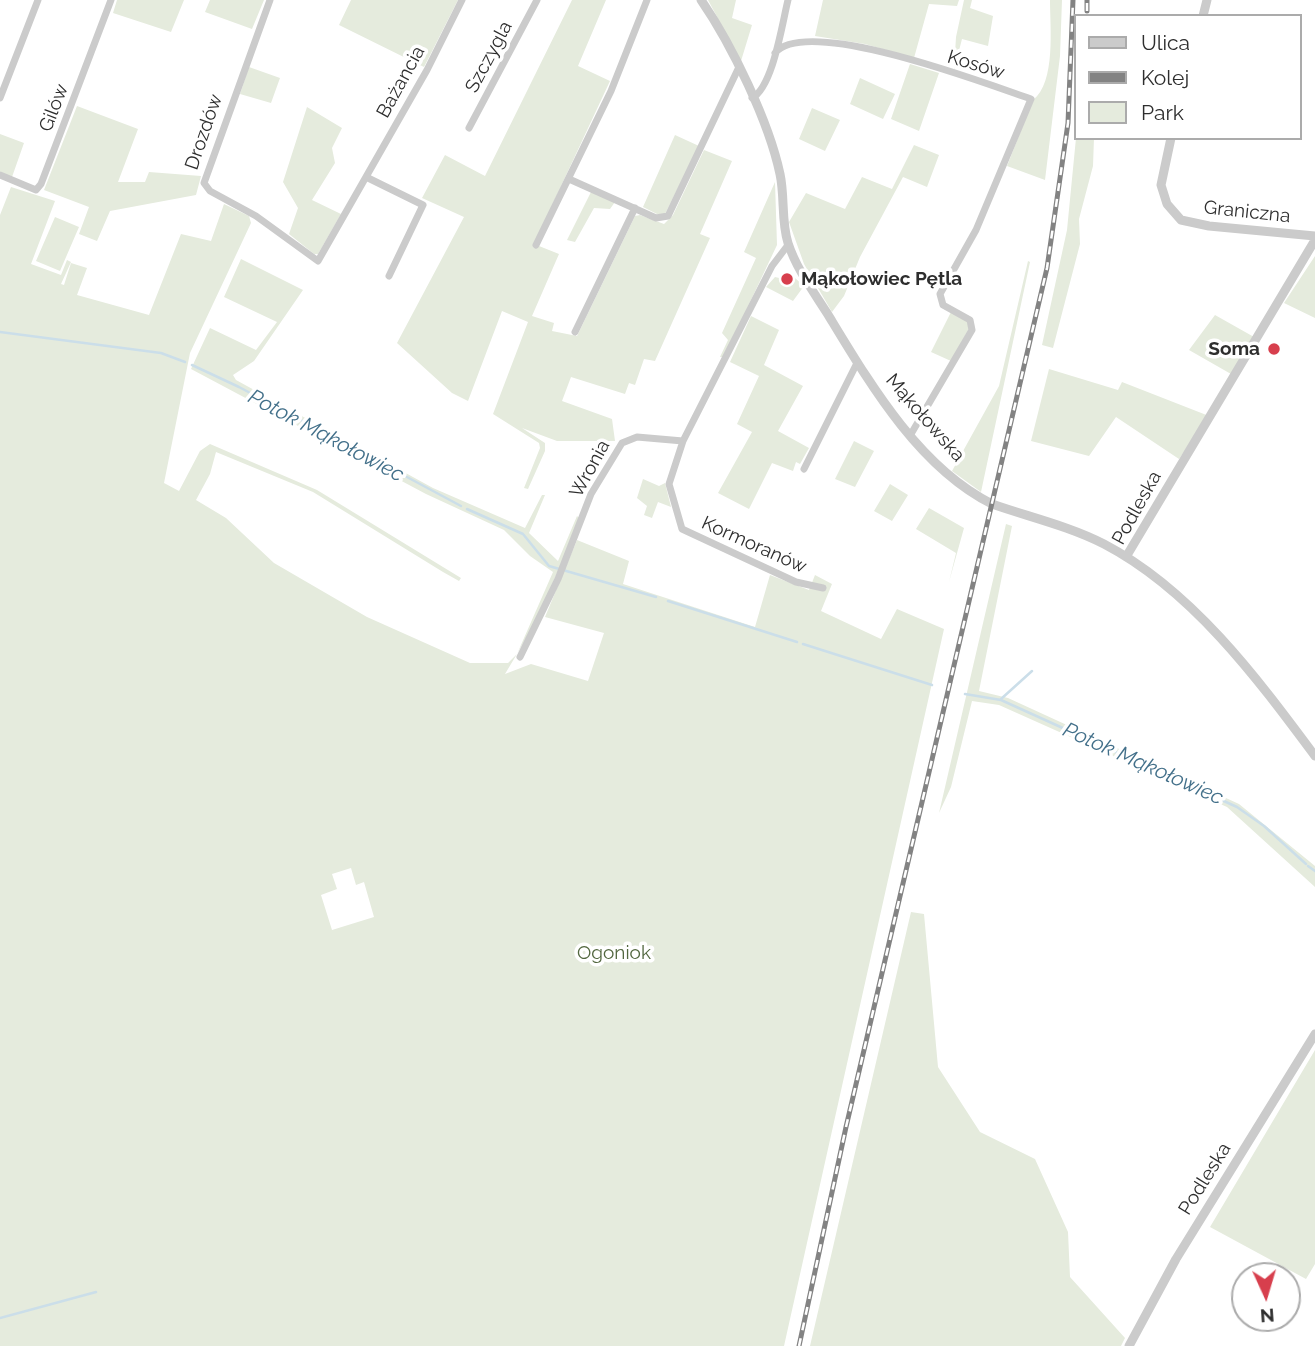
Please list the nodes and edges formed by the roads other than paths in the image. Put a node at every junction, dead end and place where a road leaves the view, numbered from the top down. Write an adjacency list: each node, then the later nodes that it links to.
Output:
1 (38, 0): 11 (street)
2 (111, 0): 15 (street, Gilów)
3 (270, 0): 22 (street, Drozdów)
4 (462, 0): 16 (street, Bażancia)
5 (537, 0): 13 (street, Szczygla)
6 (648, 0): 17 (street)
7 (702, 0): 10 (street, Mąkołowska)
8 (788, 0): 9 (street)
9 (775, 53): 12 (street); 26 (street, Kosów)
10 (739, 67): 12 (street, Mąkołowska); 18 (street)
11 (1, 93)
12 (752, 98): 20 (street, Mąkołowska)
13 (468, 128)
14 (1171, 140): 19 (street, Graniczna)
15 (0, 175)
16 (366, 177): 22 (street, Bażancia); 23 (street)
17 (569, 179): 18 (street); 21 (street)
18 (635, 208): 24 (street)
19 (1315, 238): 29 (street, Podleska)
20 (788, 244): 25 (street, Mąkołowska); 27 (street)
21 (536, 246)
22 (318, 261)
23 (389, 276)
24 (575, 332)
25 (857, 363): 26 (street, Mąkołowska); 28 (street)
26 (911, 434): 29 (street, Mąkołowska)
27 (683, 441): 30 (street, Kormoranów); 31 (street, Wronia)
28 (804, 469)
29 (1126, 557): 32 (street, Podleska)
30 (823, 588)
31 (520, 657)
32 (1315, 756)
33 (1315, 1034): 34 (street, Podleska)
34 (1129, 1346)

